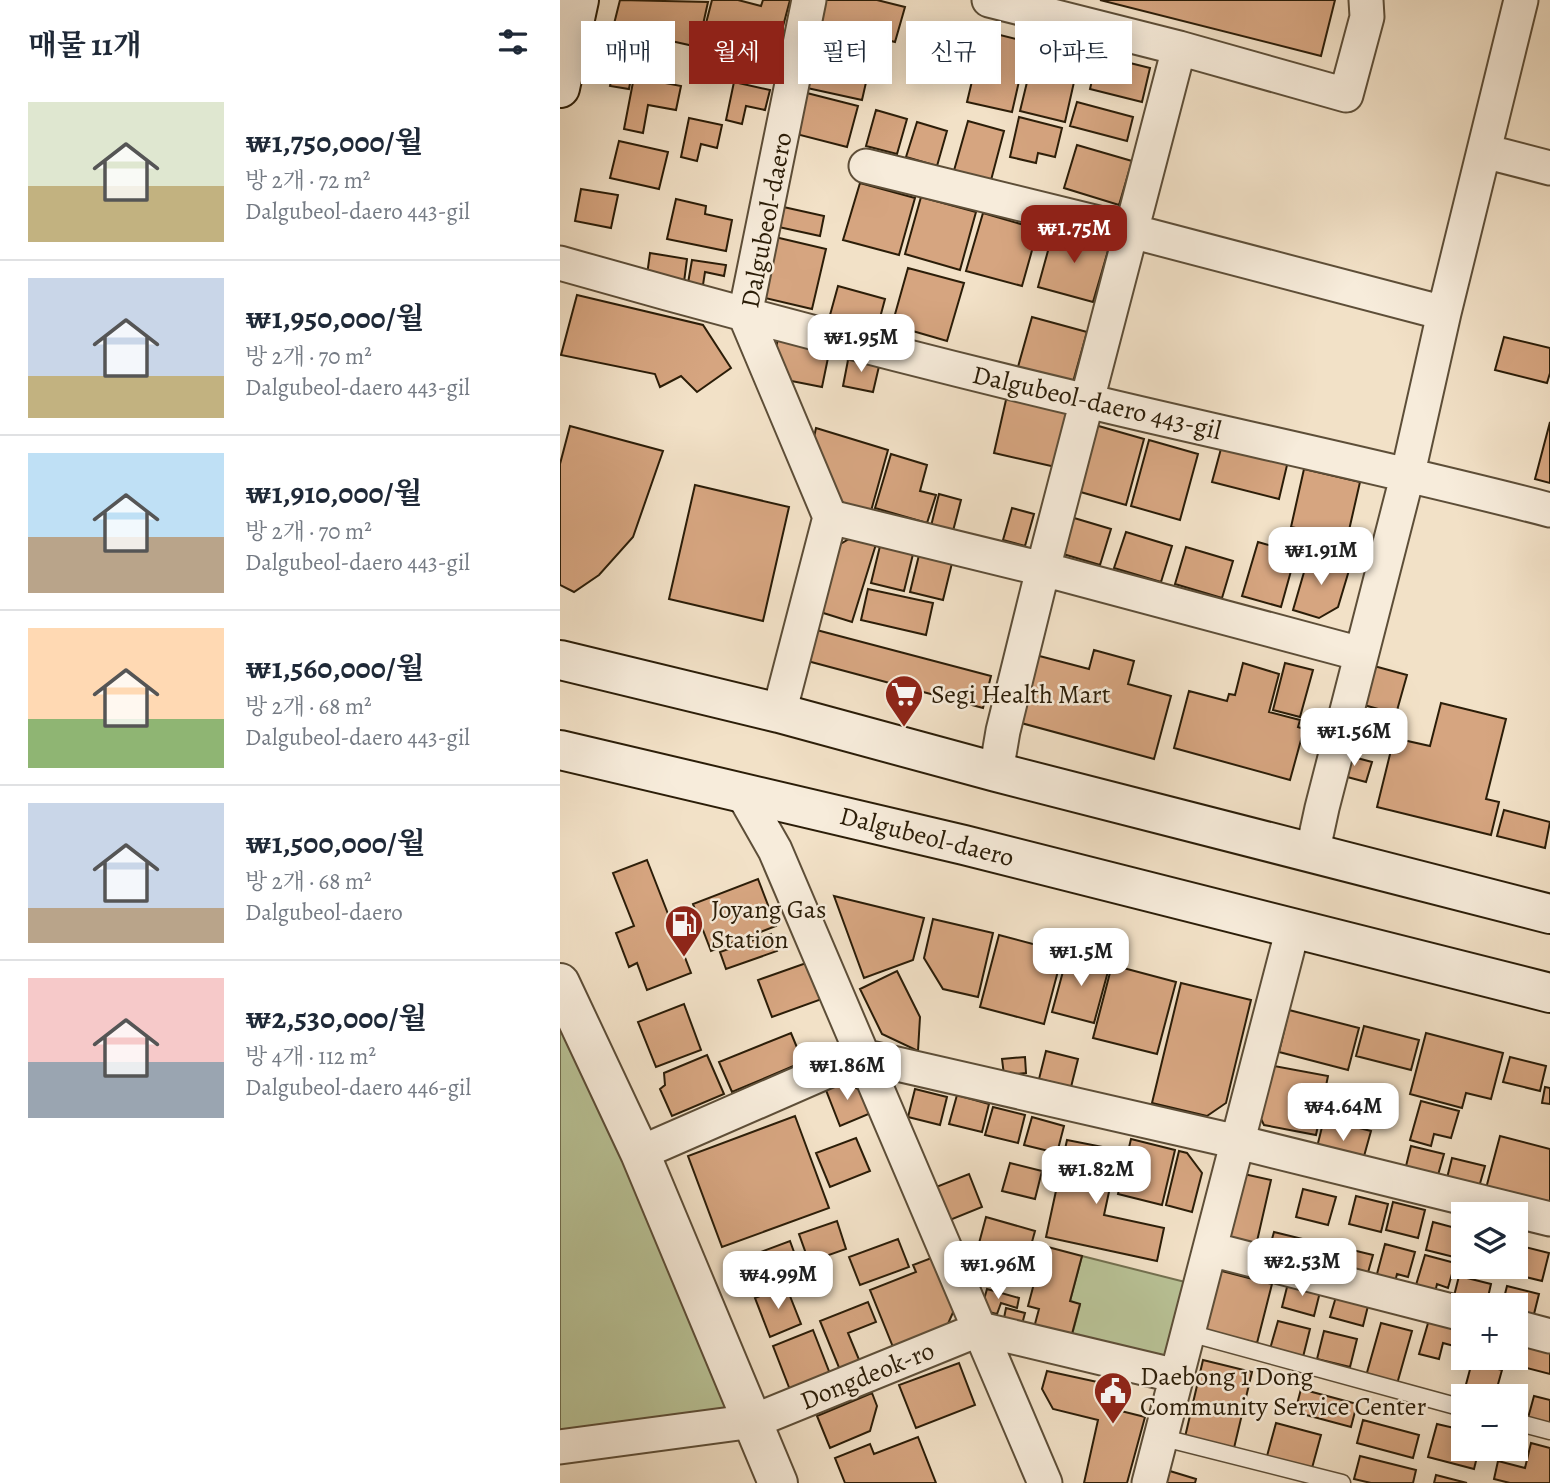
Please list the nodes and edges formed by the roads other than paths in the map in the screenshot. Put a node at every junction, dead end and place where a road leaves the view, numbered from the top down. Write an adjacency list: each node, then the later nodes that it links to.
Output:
1 (579, 0): 7 (main road)
2 (809, 0): 14 (street, Dalgubeol-daero)
3 (989, 0): 6 (street)
4 (1366, 0): 6 (street)
5 (1521, 0): 8 (street)
6 (1179, 48): 11 (street)
7 (560, 88)
8 (1483, 152): 10 (street); 13 (street)
9 (866, 166): 11 (street)
10 (1550, 168)
11 (1131, 231): 13 (street); 15 (street)
12 (560, 264): 14 (street)
13 (1444, 313): 16 (street)
14 (745, 315): 15 (street, Dalgubeol-daero 443-gil); 18 (street, Dalgubeol-daero)
15 (1087, 401): 16 (street, Dalgubeol-daero 443-gil); 19 (street)
16 (1408, 473): 17 (street, Dalgubeol-daero 443-gil); 20 (street)
17 (1550, 510)
18 (830, 517): 19 (street); 22 (street)
19 (1043, 569): 20 (street); 24 (street)
20 (1361, 654): 26 (street)
21 (560, 660): 22 (main road)
22 (779, 713): 24 (main road)
23 (570, 760): 25 (main road, Dalgubeol-daero)
24 (996, 772): 26 (main road)
25 (742, 792): 28 (main road, Dalgubeol-daero); 31 (street)
26 (1312, 853): 27 (main road)
27 (1550, 914)
28 (1293, 928): 30 (main road, Dalgubeol-daero); 32 (street)
29 (560, 983): 33 (main road)
30 (1550, 993)
31 (862, 1056): 32 (street); 33 (street); 37 (street)
32 (1238, 1142): 34 (street); 35 (street)
33 (640, 1153): 43 (main road)
34 (1550, 1219)
35 (1210, 1249): 36 (street); 39 (street)
36 (1451, 1311)
37 (980, 1329): 41 (street); 43 (street, Dongdeok-ro); 49 (street)
38 (1528, 1331): 40 (street)
39 (1189, 1333): 41 (street); 42 (lane)
40 (1550, 1336)
41 (1177, 1376): 46 (street)
42 (1451, 1405)
43 (754, 1421): 47 (street, Dongdeok-ro); 48 (main road)
44 (1528, 1425): 45 (lane)
45 (1550, 1431)
46 (1160, 1437): 50 (street); 51 (lane)
47 (560, 1447)
48 (778, 1483)
49 (1045, 1483)
50 (1149, 1483)
51 (1342, 1483)

